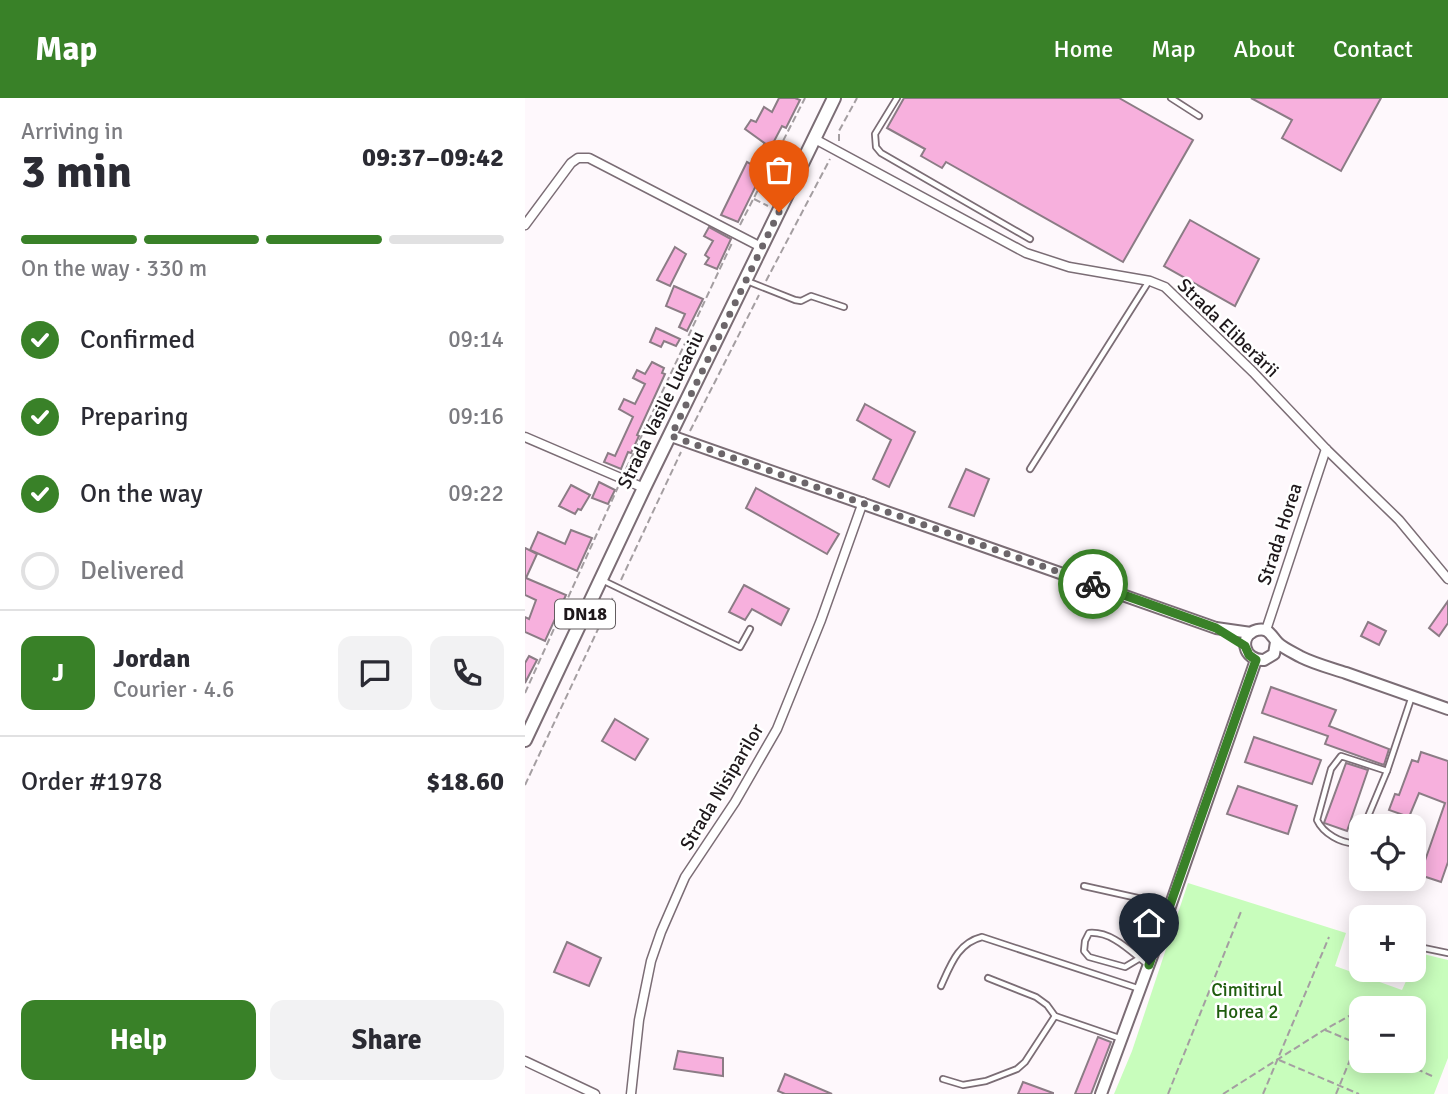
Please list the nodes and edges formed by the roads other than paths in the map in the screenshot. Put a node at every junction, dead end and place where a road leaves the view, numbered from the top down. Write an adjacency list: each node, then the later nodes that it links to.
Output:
1 (834, 98): 5 (main road, Strada Vasile Lucaciu / DN18)
2 (897, 98): 7 (lane)
3 (1171, 98): 4 (lane)
4 (1199, 116)
5 (813, 138): 8 (main road, Strada Vasile Lucaciu / DN18); 10 (street, Strada Eliberării)
6 (525, 225): 8 (street)
7 (1030, 239)
8 (761, 247): 9 (main road, Strada Vasile Lucaciu / DN18)
9 (745, 280): 11 (lane); 12 (main road, Strada Vasile Lucaciu / DN18)
10 (1150, 281): 14 (street, Strada Eliberării); 15 (lane)
11 (844, 307)
12 (671, 436): 16 (main road, Strada Vasile Lucaciu / DN18); 17 (street)
13 (525, 438): 16 (street)
14 (1326, 449): 19 (street, Strada Eliberării); 22 (street, Strada Horea)
15 (1030, 469)
16 (644, 488): 18 (main road, Strada Vasile Lucaciu / DN18)
17 (863, 502): 20 (street); 48 (street, Strada Nisiparilor)
18 (601, 579): 21 (lane); 31 (main road, Strada Vasile Lucaciu / DN18)
19 (1448, 579)
20 (1216, 628): 23 (street); 25 (street)
21 (750, 629)
22 (1266, 630): 23 (street); 24 (street)
23 (1251, 633): 25 (street)
24 (1276, 642): 26 (street); 27 (street)
25 (1245, 646): 28 (street)
26 (1272, 657): 27 (street); 28 (street)
27 (1302, 657): 29 (street)
28 (1256, 660): 36 (street)
29 (1412, 696): 30 (street); 32 (lane)
30 (1448, 709)
31 (525, 740)
32 (1387, 771): 33 (lane); 34 (lane)
33 (1369, 814)
34 (1349, 843)
35 (1084, 886): 36 (lane)
36 (1171, 905): 39 (street)
37 (1426, 948): 38 (lane)
38 (1448, 953)
39 (1144, 962): 39 (lane); 42 (street)
40 (988, 978): 43 (lane)
41 (941, 986): 42 (lane)
42 (1140, 989): 44 (street)
43 (1055, 1016): 44 (lane); 46 (lane)
44 (1122, 1040): 49 (street)
45 (525, 1061): 47 (street)
46 (943, 1079)
47 (595, 1094)
48 (631, 1094)
49 (1101, 1094)

